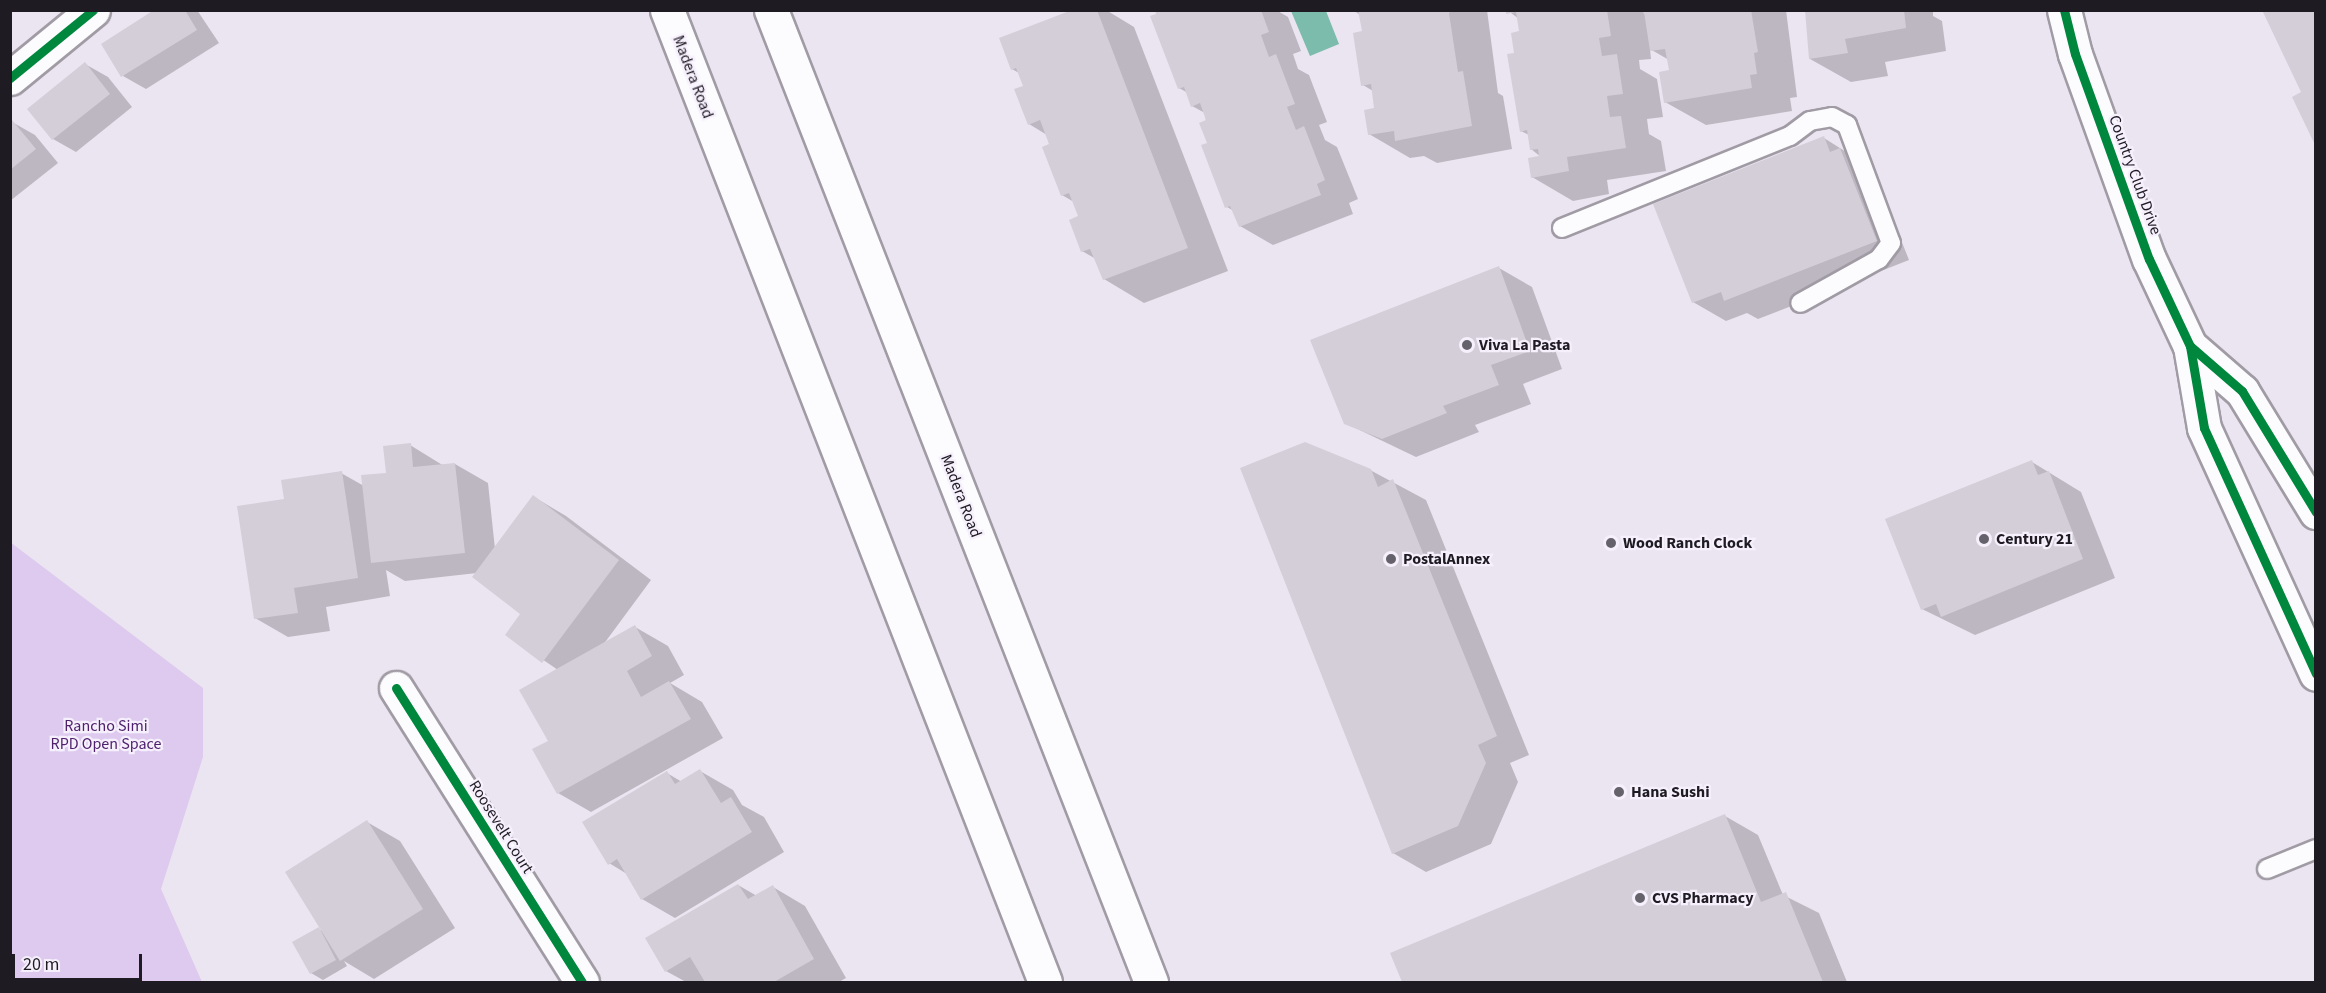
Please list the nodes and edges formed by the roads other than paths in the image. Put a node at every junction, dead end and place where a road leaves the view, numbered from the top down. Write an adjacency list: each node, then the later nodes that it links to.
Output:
1 (93, 10): 5 (main road)
2 (667, 10): 15 (main road, Madera Road)
3 (771, 10): 16 (main road, Madera Road)
4 (2064, 10): 8 (main road, Country Club Drive)
5 (10, 78)
6 (1562, 228): 7 (lane)
7 (1800, 303)
8 (2190, 346): 9 (main road, Country Club Drive); 10 (main road, Country Club Drive)
9 (2316, 512)
10 (2316, 674)
11 (396, 688): 14 (main road, Roosevelt Court)
12 (2316, 849): 13 (lane)
13 (2267, 869)
14 (582, 982)
15 (1046, 982)
16 (1150, 982)

